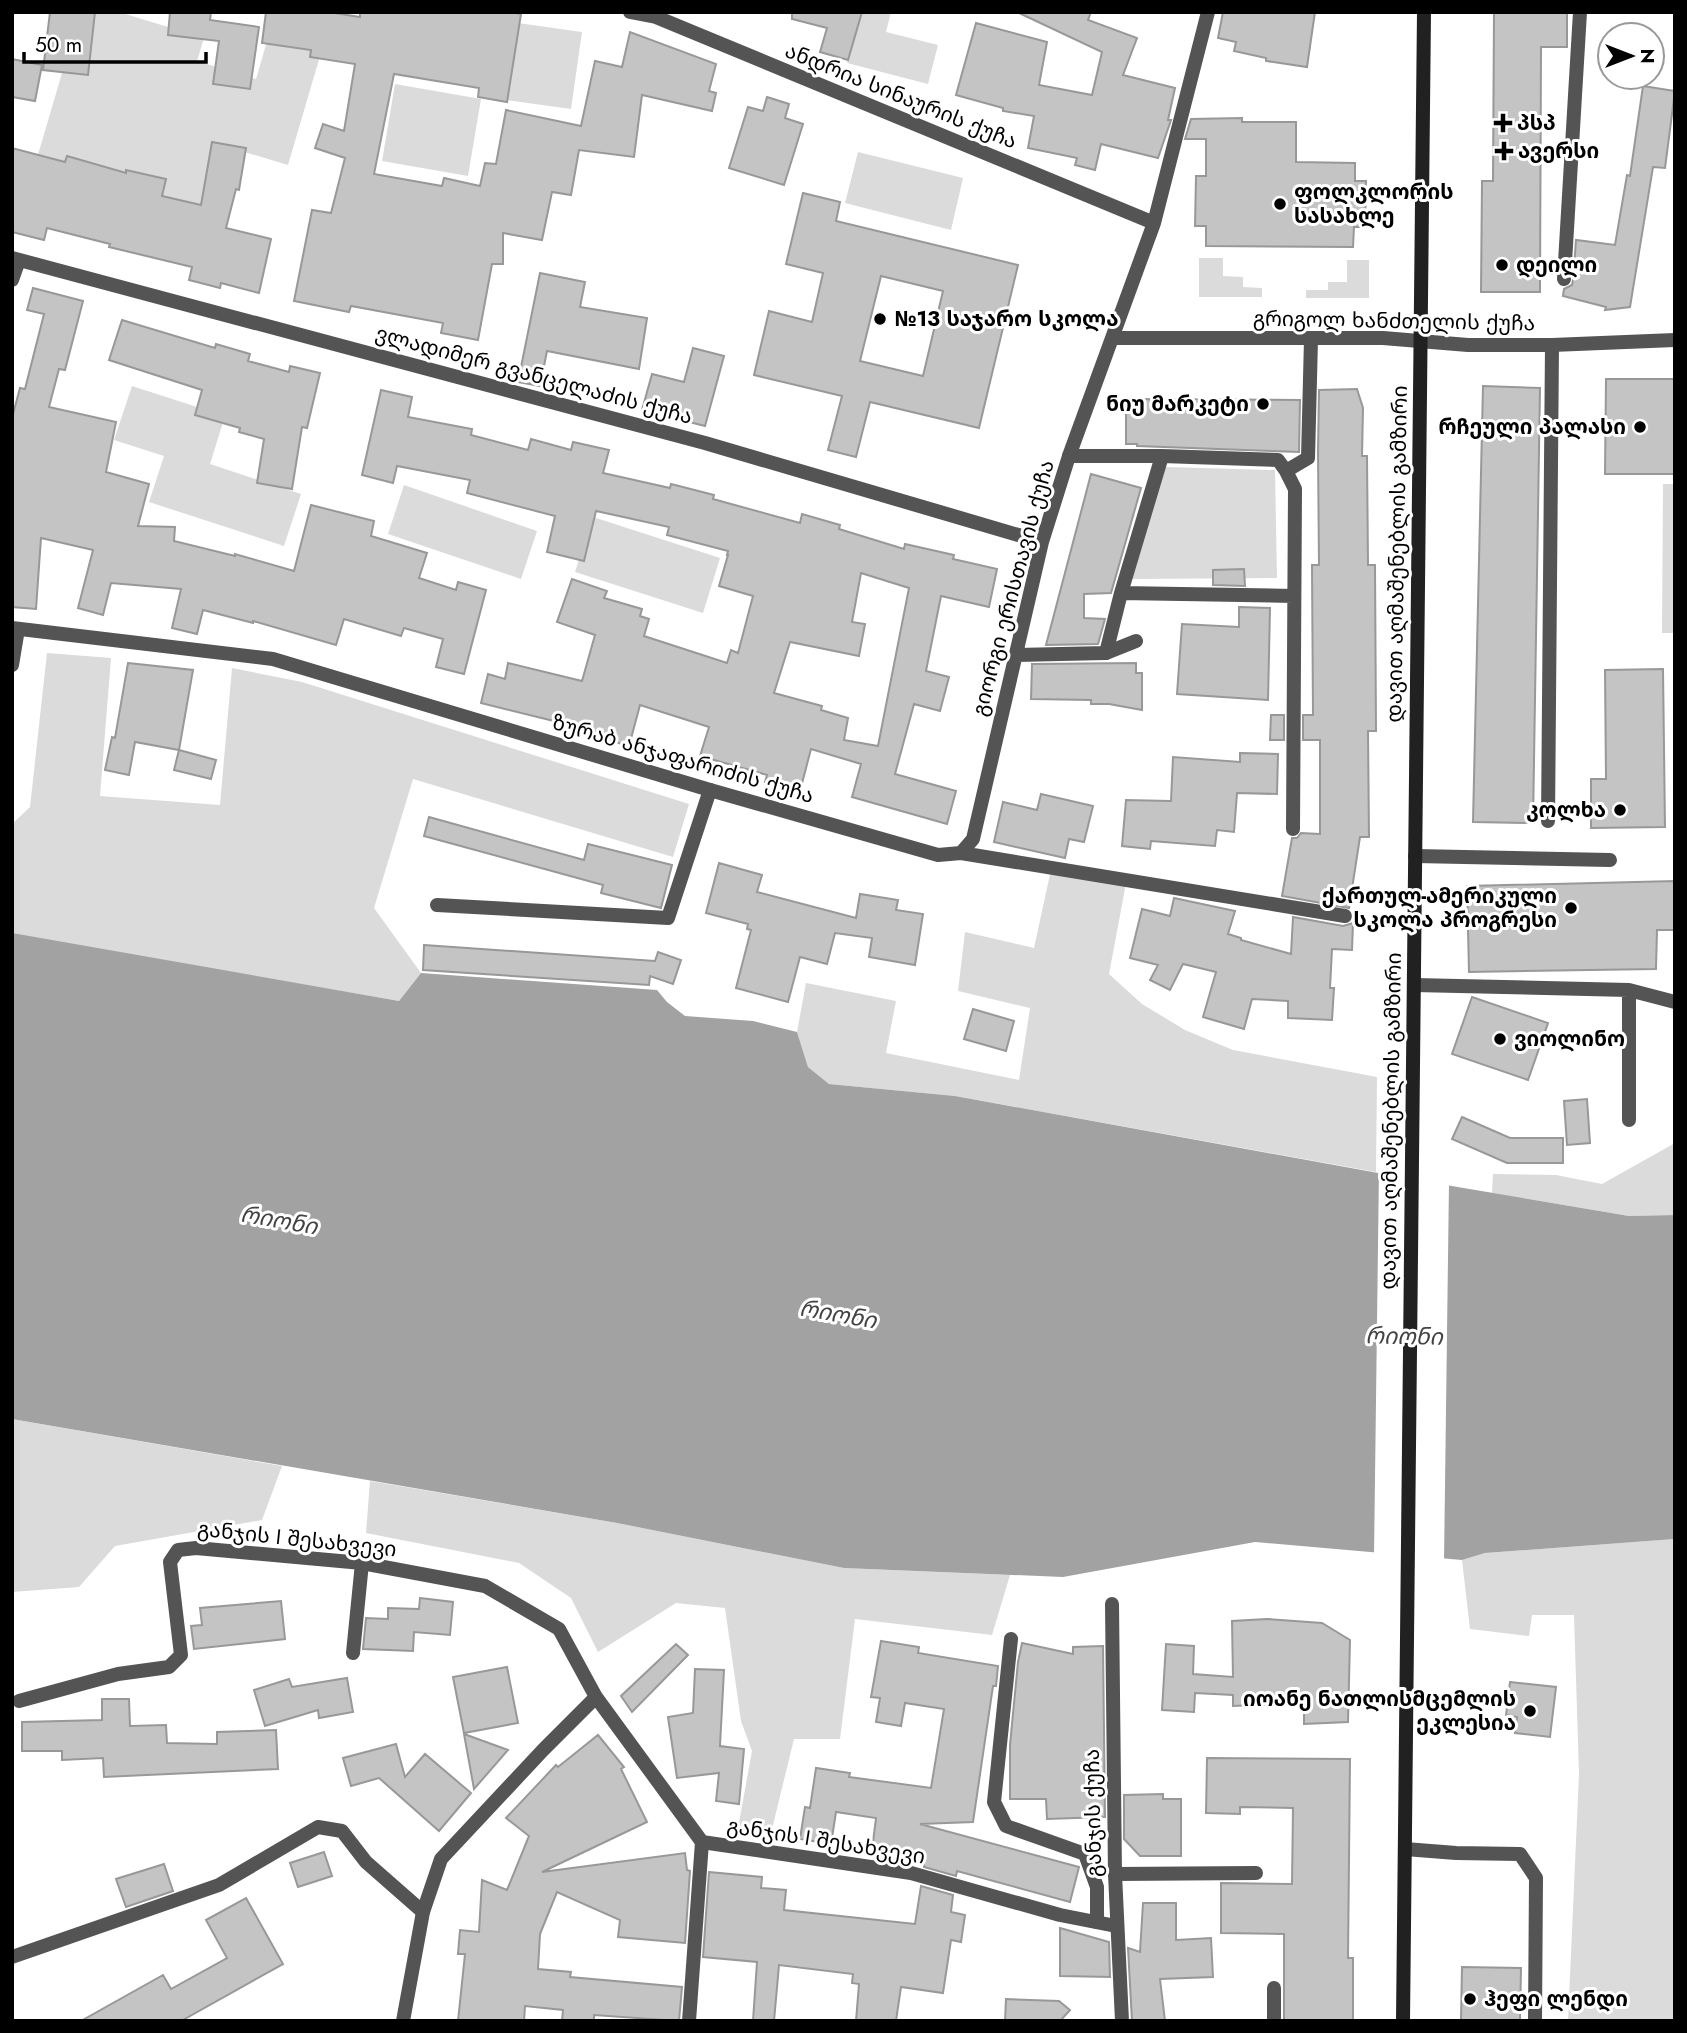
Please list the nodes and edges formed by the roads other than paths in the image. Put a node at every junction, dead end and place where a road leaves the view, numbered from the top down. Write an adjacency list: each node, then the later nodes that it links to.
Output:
1 (630, 12): 5 (street, ანდრია სინაურის ქუჩა)
2 (1208, 12): 5 (street, გიორგი ერისთავის ქუჩა)
3 (1424, 12): 12 (main road, დავით აღმაშენებლის გამზირი)
4 (1580, 12): 7 (street)
5 (1154, 223): 9 (street, გიორგი ერისთავის ქუჩა)
6 (16, 259): 8 (street); 17 (street, ვლადიმერ გვანცელაძის ქუჩა)
7 (1564, 279)
8 (12, 280)
9 (1113, 338): 10 (street, გრიგოლ ხანძთელის ქუჩა); 14 (street, გიორგი ერისთავის ქუჩა)
10 (1311, 339): 12 (street, გრიგოლ ხანძთელის ქუჩა); 16 (street)
11 (1675, 340): 13 (street, გრიგოლ ხანძთელის ქუჩა)
12 (1421, 342): 13 (street, გრიგოლ ხანძთელის ქუჩა); 29 (main road, დავით აღმაშენებლის გამზირი)
13 (1552, 345): 26 (street)
14 (1069, 456): 15 (street); 17 (street, გიორგი ერისთავის ქუჩა)
15 (1163, 456): 16 (street); 18 (street)
16 (1286, 471): 19 (street)
17 (1042, 542): 23 (street, გიორგი ერისთავის ქუჩა)
18 (1121, 593): 19 (street); 22 (street)
19 (1294, 596): 27 (street)
20 (15, 629): 24 (street); 25 (street, ზურაბ ანჯაფარიძის ქუჩა)
21 (1136, 641): 22 (street)
22 (1106, 653): 23 (street)
23 (1015, 655): 28 (street, გიორგი ერისთავის ქუჩა)
24 (12, 665)
25 (710, 790): 28 (street, ზურაბ ანჯაფარიძის ქუჩა); 31 (street)
26 (1548, 821)
27 (1293, 829)
28 (961, 853): 32 (street, ზურაბ ანჯაფარიძის ქუჩა)
29 (1415, 856): 30 (street); 33 (main road, დავით აღმაშენებლის გამზირი)
30 (1610, 860)
31 (437, 905)
32 (1345, 916)
33 (1414, 985): 34 (street); 44 (main road, დავით აღმაშენებლის გამზირი)
34 (1629, 990): 35 (street); 36 (street)
35 (1675, 1002)
36 (1629, 1120)
37 (362, 1563): 40 (street); 41 (street, განჯის I შესახვევი); 42 (street, განჯის I შესახვევი)
38 (1112, 1604): 46 (street, განჯის ქუჩა)
39 (1012, 1639): 48 (street)
40 (353, 1653)
41 (596, 1697): 43 (street, განჯის I შესახვევი); 47 (street)
42 (19, 1701)
43 (702, 1842): 48 (street, განჯის I შესახვევი); 53 (street)
44 (1405, 1849): 56 (main road, დავით აღმაშენებლის გამზირი); 57 (street)
45 (1256, 1873): 46 (street)
46 (1115, 1874): 49 (street, განჯის ქუჩა)
47 (423, 1912): 50 (street); 52 (street)
48 (1097, 1922): 49 (street, განჯის I შესახვევი)
49 (1116, 1926): 54 (street, განჯის ქუჩა)
50 (12, 1956)
51 (1274, 1988): 55 (street)
52 (403, 2021)
53 (689, 2021)
54 (1122, 2021)
55 (1274, 2021)
56 (1403, 2021)
57 (1535, 2021)

